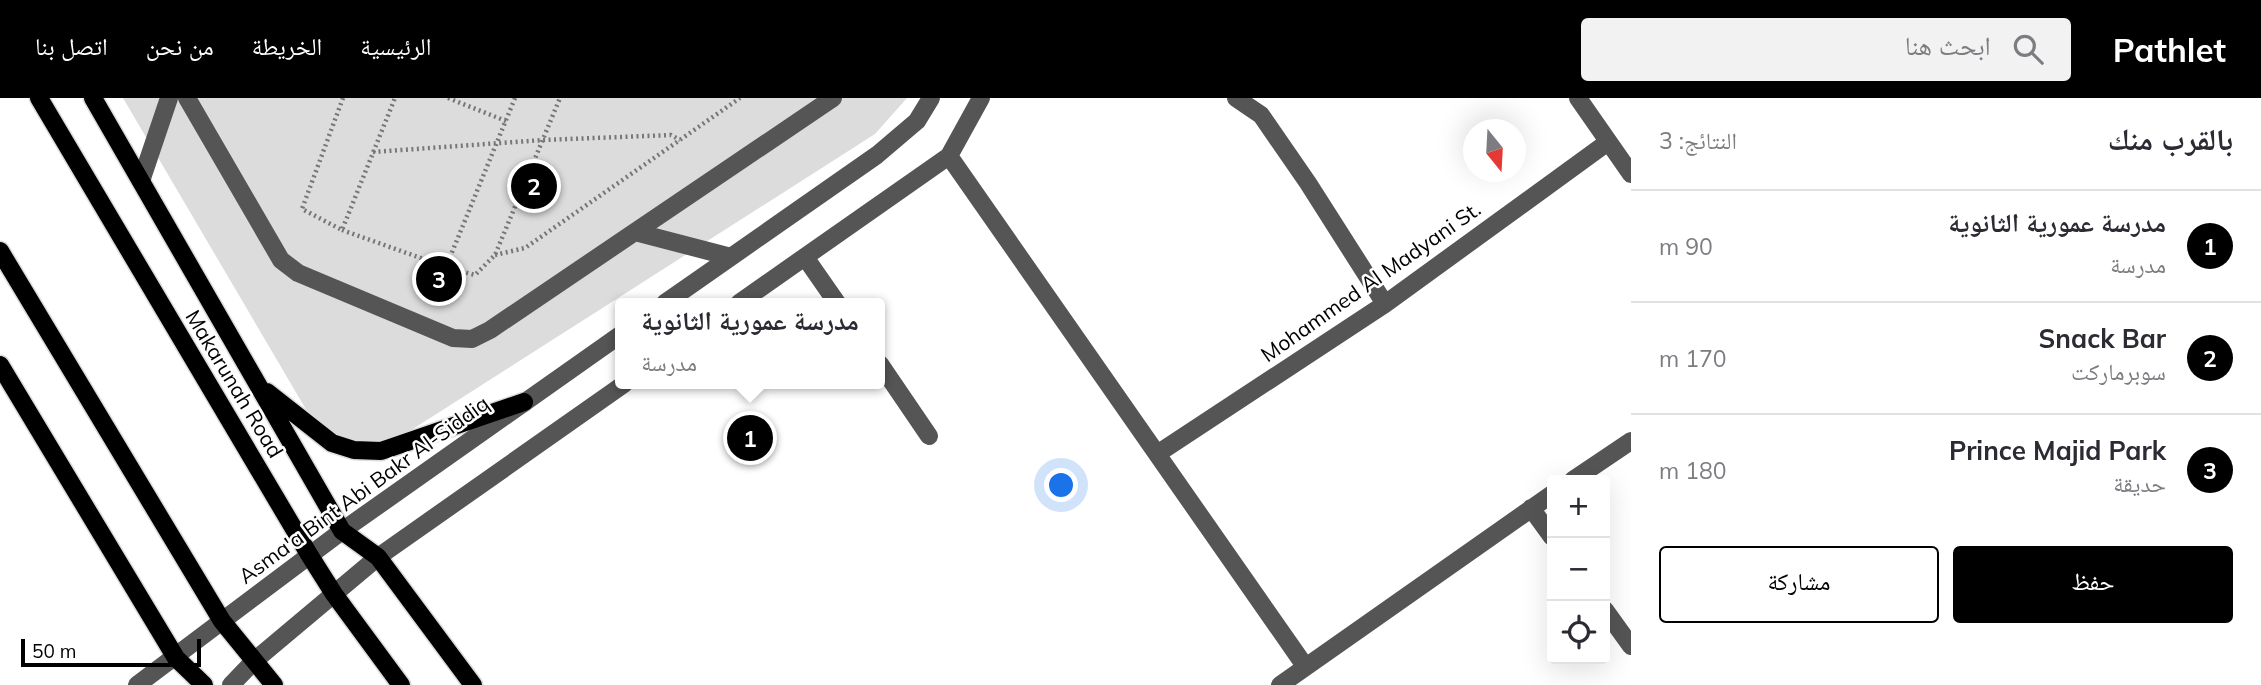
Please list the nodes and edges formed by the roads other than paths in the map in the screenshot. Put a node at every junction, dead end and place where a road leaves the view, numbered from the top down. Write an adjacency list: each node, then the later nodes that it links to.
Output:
1 (39, 98): 36 (main road, Makarunah Road)
2 (93, 98): 13 (main road)
3 (169, 98): 13 (street)
4 (187, 98): 14 (street)
5 (833, 98): 14 (street)
6 (931, 98): 16 (street)
7 (981, 98): 11 (street)
8 (1236, 98): 21 (street)
9 (1578, 98): 10 (street)
10 (1608, 142): 12 (street); 21 (street, Mohammed Al Madyani St.)
11 (949, 156): 17 (street); 30 (street)
12 (1631, 174)
13 (141, 181): 25 (main road)
14 (635, 232): 16 (street)
15 (0, 251): 40 (main road)
16 (731, 257): 18 (street)
17 (805, 257): 19 (street); 20 (street)
18 (672, 298)
19 (746, 298)
20 (834, 298)
21 (1385, 304): 30 (street, Mohammed Al Madyani St.)
22 (615, 339): 27 (street, Asma'a Bint Abi Bakr Al-Siddiq)
23 (0, 365): 42 (main road)
24 (885, 371): 28 (street)
25 (258, 384): 27 (main road); 35 (main road)
26 (617, 389): 37 (street)
27 (524, 402): 35 (street, Asma'a Bint Abi Bakr Al-Siddiq)
28 (929, 436)
29 (1631, 441): 31 (street)
30 (1157, 454): 44 (street)
31 (1580, 475)
32 (1547, 497): 33 (street)
33 (1531, 508): 34 (street); 44 (street)
34 (1547, 530)
35 (342, 531): 36 (street, Asma'a Bint Abi Bakr Al-Siddiq); 37 (main road)
36 (310, 556): 38 (main road, Makarunah Road); 40 (street, Asma'a Bint Abi Bakr Al-Siddiq)
37 (378, 557): 38 (street); 50 (main road)
38 (334, 594): 43 (street); 49 (main road, Makarunah Road)
39 (1610, 617): 41 (street)
40 (222, 621): 42 (street, Asma'a Bint Abi Bakr Al-Siddiq); 43 (main road)
41 (1631, 646)
42 (176, 658): 45 (street, Asma'a Bint Abi Bakr Al-Siddiq); 46 (main road)
43 (254, 661): 47 (street); 48 (main road)
44 (1305, 666): 51 (street)
45 (137, 685)
46 (204, 685)
47 (231, 685)
48 (274, 685)
49 (401, 685)
50 (473, 685)
51 (1280, 685)

